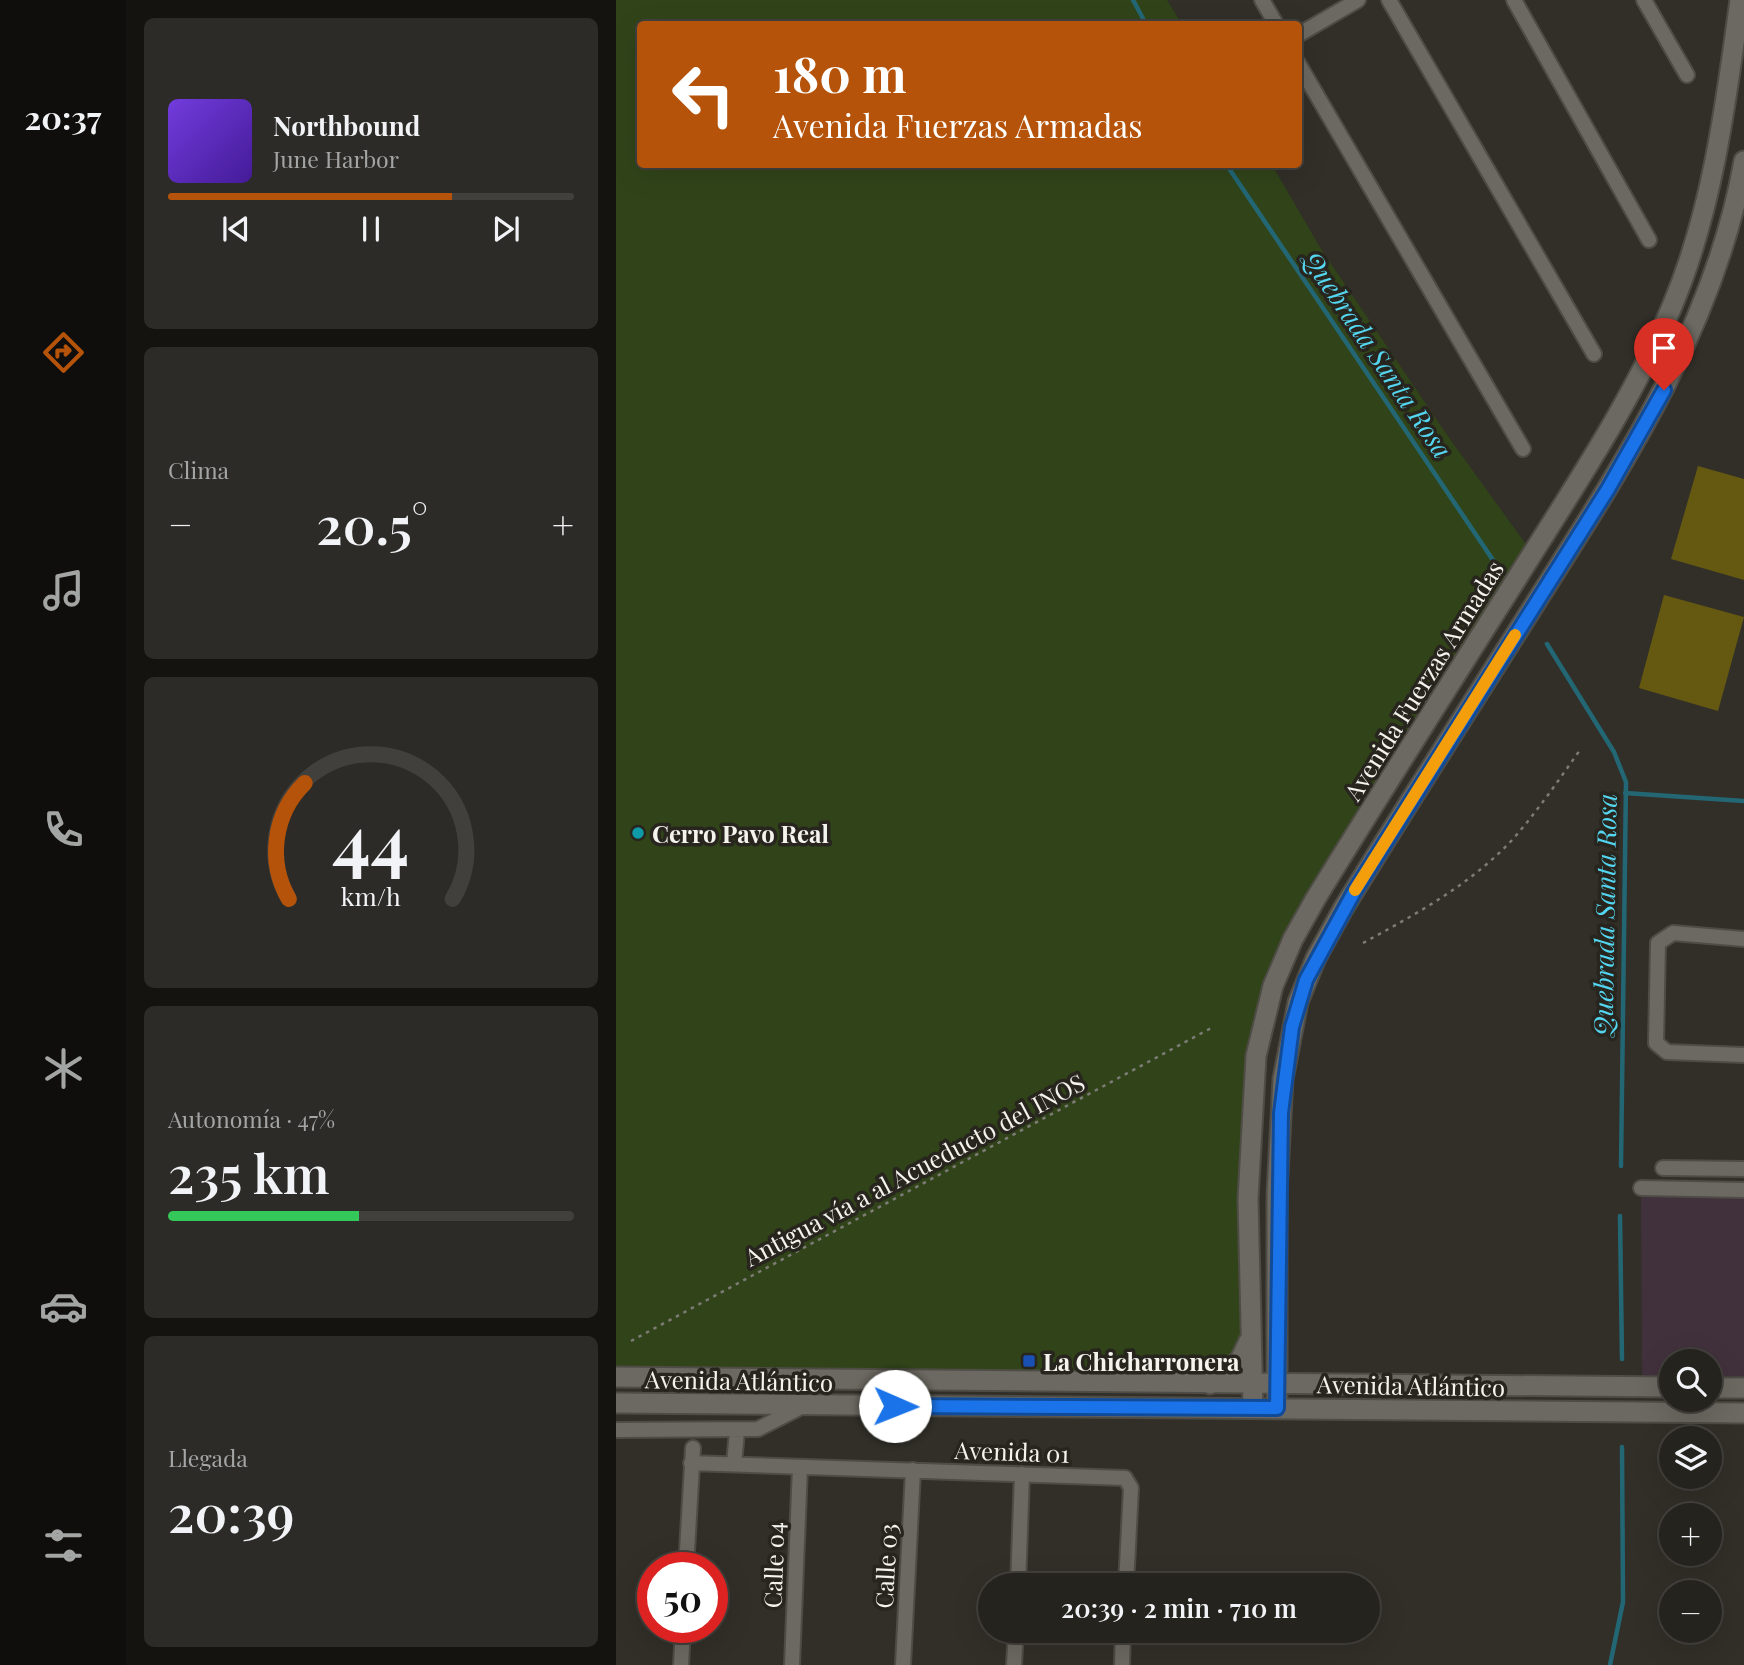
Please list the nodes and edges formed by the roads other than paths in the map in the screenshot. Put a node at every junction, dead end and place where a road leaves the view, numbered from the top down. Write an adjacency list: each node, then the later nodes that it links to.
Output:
1 (1262, 0): 7 (street)
2 (1358, 0): 8 (street)
3 (1389, 0): 13 (street)
4 (1514, 0): 12 (street)
5 (1644, 0): 10 (street)
6 (1740, 0): 21 (street, Avenida Fuerzas Armadas)
7 (1274, 21)
8 (1302, 33)
9 (1302, 70): 14 (street)
10 (1687, 75)
11 (1744, 162): 22 (street)
12 (1649, 240)
13 (1594, 354)
14 (1523, 449)
15 (1744, 939): 16 (street)
16 (1744, 1055)
17 (1663, 1168): 18 (street)
18 (1744, 1169)
19 (1641, 1188): 20 (street)
20 (1744, 1190)
21 (1251, 1336): 24 (street); 25 (street, Avenida Fuerzas Armadas)
22 (1276, 1347): 26 (street); 27 (street)
23 (616, 1377): 24 (street, Avenida Atlántico)
24 (1210, 1384): 25 (street, Avenida Atlántico)
25 (1253, 1384): 26 (street, Avenida Atlántico); 33 (street, Avenida Fuerzas Armadas)
26 (1277, 1384): 27 (street, Avenida Atlántico); 34 (street)
27 (1315, 1384): 28 (street, Avenida Atlántico)
28 (1659, 1387)
29 (1722, 1388): 30 (street)
30 (1744, 1388)
31 (616, 1403): 32 (street, Avenida Atlántico)
32 (805, 1405): 33 (street, Avenida Atlántico); 37 (street)
33 (1252, 1408): 34 (street, Avenida Atlántico)
34 (1277, 1408): 35 (street, Avenida Atlántico)
35 (1744, 1413)
36 (616, 1430): 37 (street)
37 (737, 1431): 38 (street)
38 (734, 1464): 39 (street, Avenida 01); 42 (street, Avenida 01)
39 (800, 1467): 40 (street, Avenida 01); 49 (street, Calle 04)
40 (913, 1470): 41 (street, Avenida 01); 50 (street, Calle 03)
41 (1022, 1474): 43 (street); 44 (street, Avenida 01)
42 (687, 1552)
43 (1018, 1573)
44 (1126, 1573)
45 (682, 1643): 48 (street)
46 (1015, 1643): 51 (street)
47 (1123, 1643): 52 (street)
48 (681, 1665)
49 (792, 1665)
50 (903, 1665)
51 (1014, 1665)
52 (1122, 1665)

